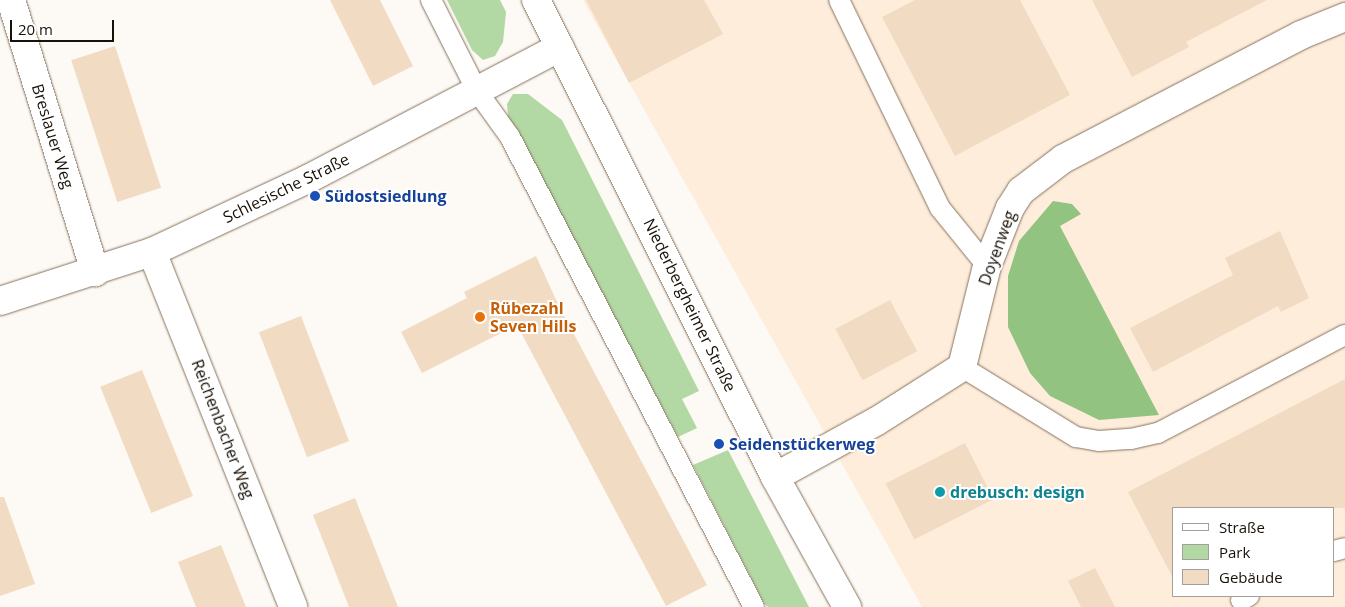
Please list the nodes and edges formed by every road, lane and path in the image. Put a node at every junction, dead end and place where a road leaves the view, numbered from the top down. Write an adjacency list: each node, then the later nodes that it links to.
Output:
1 (11, 0): 10 (street, Breslauer Weg)
2 (431, 0): 7 (lane)
3 (536, 0): 6 (street, Niederbergheimer Straße)
4 (839, 0): 9 (lane)
5 (1345, 17): 9 (street, Doyenweg)
6 (560, 47): 7 (street, Schlesische Straße); 14 (street, Niederbergheimer Straße)
7 (477, 91): 8 (street, Schlesische Straße); 16 (lane)
8 (152, 252): 10 (street, Schlesische Straße); 15 (street, Reichenbacher Weg)
9 (987, 266): 13 (street, Doyenweg)
10 (95, 272): 11 (street, Schlesische Straße)
11 (0, 301)
12 (1345, 335): 13 (lane)
13 (962, 367): 14 (street)
14 (775, 477): 17 (street, Niederbergheimer Straße)
15 (293, 607)
16 (754, 607)
17 (847, 607)

